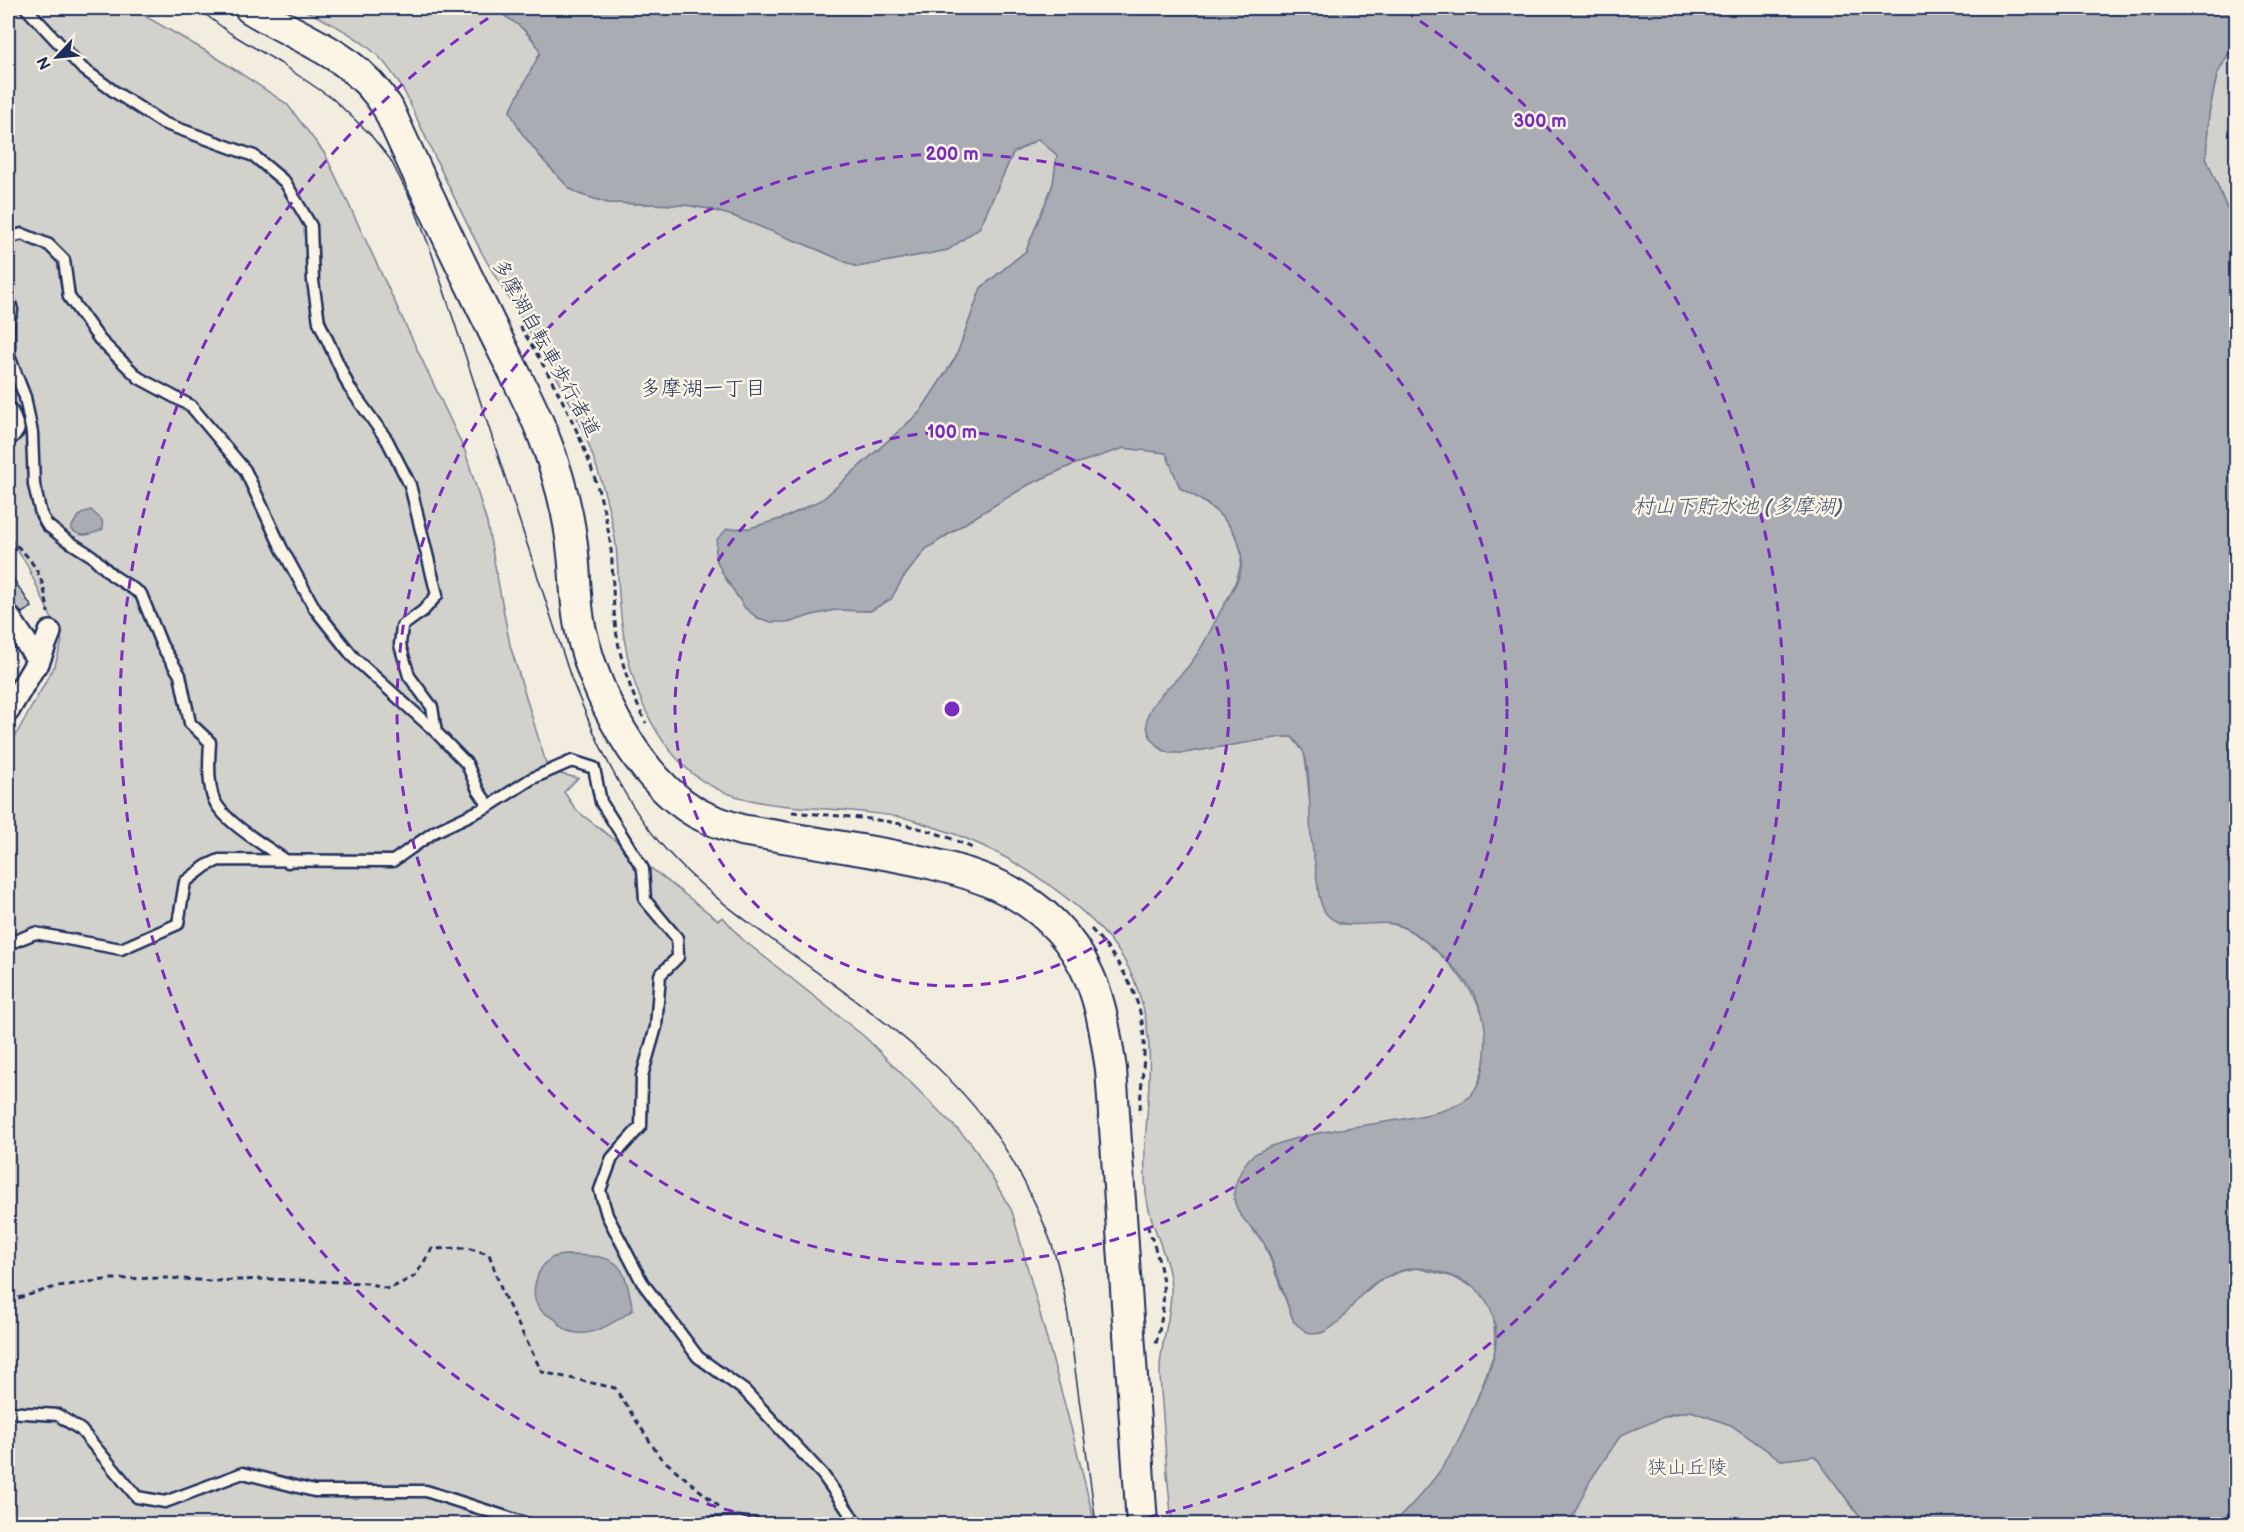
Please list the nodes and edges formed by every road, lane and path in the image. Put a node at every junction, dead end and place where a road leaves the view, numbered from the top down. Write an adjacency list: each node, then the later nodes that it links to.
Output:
1 (26, 8): 14 (lane)
2 (250, 8): 31 (street)
3 (8, 238): 14 (lane)
4 (8, 296): 18 (lane)
5 (517, 322): 13 (path, 多摩湖自転車歩行者道)
6 (8, 415): 7 (street)
7 (8, 434)
8 (8, 539): 10 (path)
9 (8, 616): 11 (street)
10 (50, 632): 11 (street)
11 (38, 663): 12 (street)
12 (8, 711)
13 (648, 727)
14 (436, 732): 15 (lane)
15 (489, 806): 18 (lane); 30 (lane)
16 (791, 812): 17 (path)
17 (976, 850)
18 (288, 862): 20 (lane)
19 (1090, 927): 21 (path)
20 (8, 944)
21 (1140, 1115)
22 (1145, 1218): 24 (path)
23 (8, 1301): 26 (path)
24 (1152, 1354)
25 (8, 1412): 27 (lane)
26 (738, 1522): 28 (lane); 29 (lane)
27 (528, 1524)
28 (683, 1524)
29 (754, 1524)
30 (857, 1524)
31 (1142, 1524)

